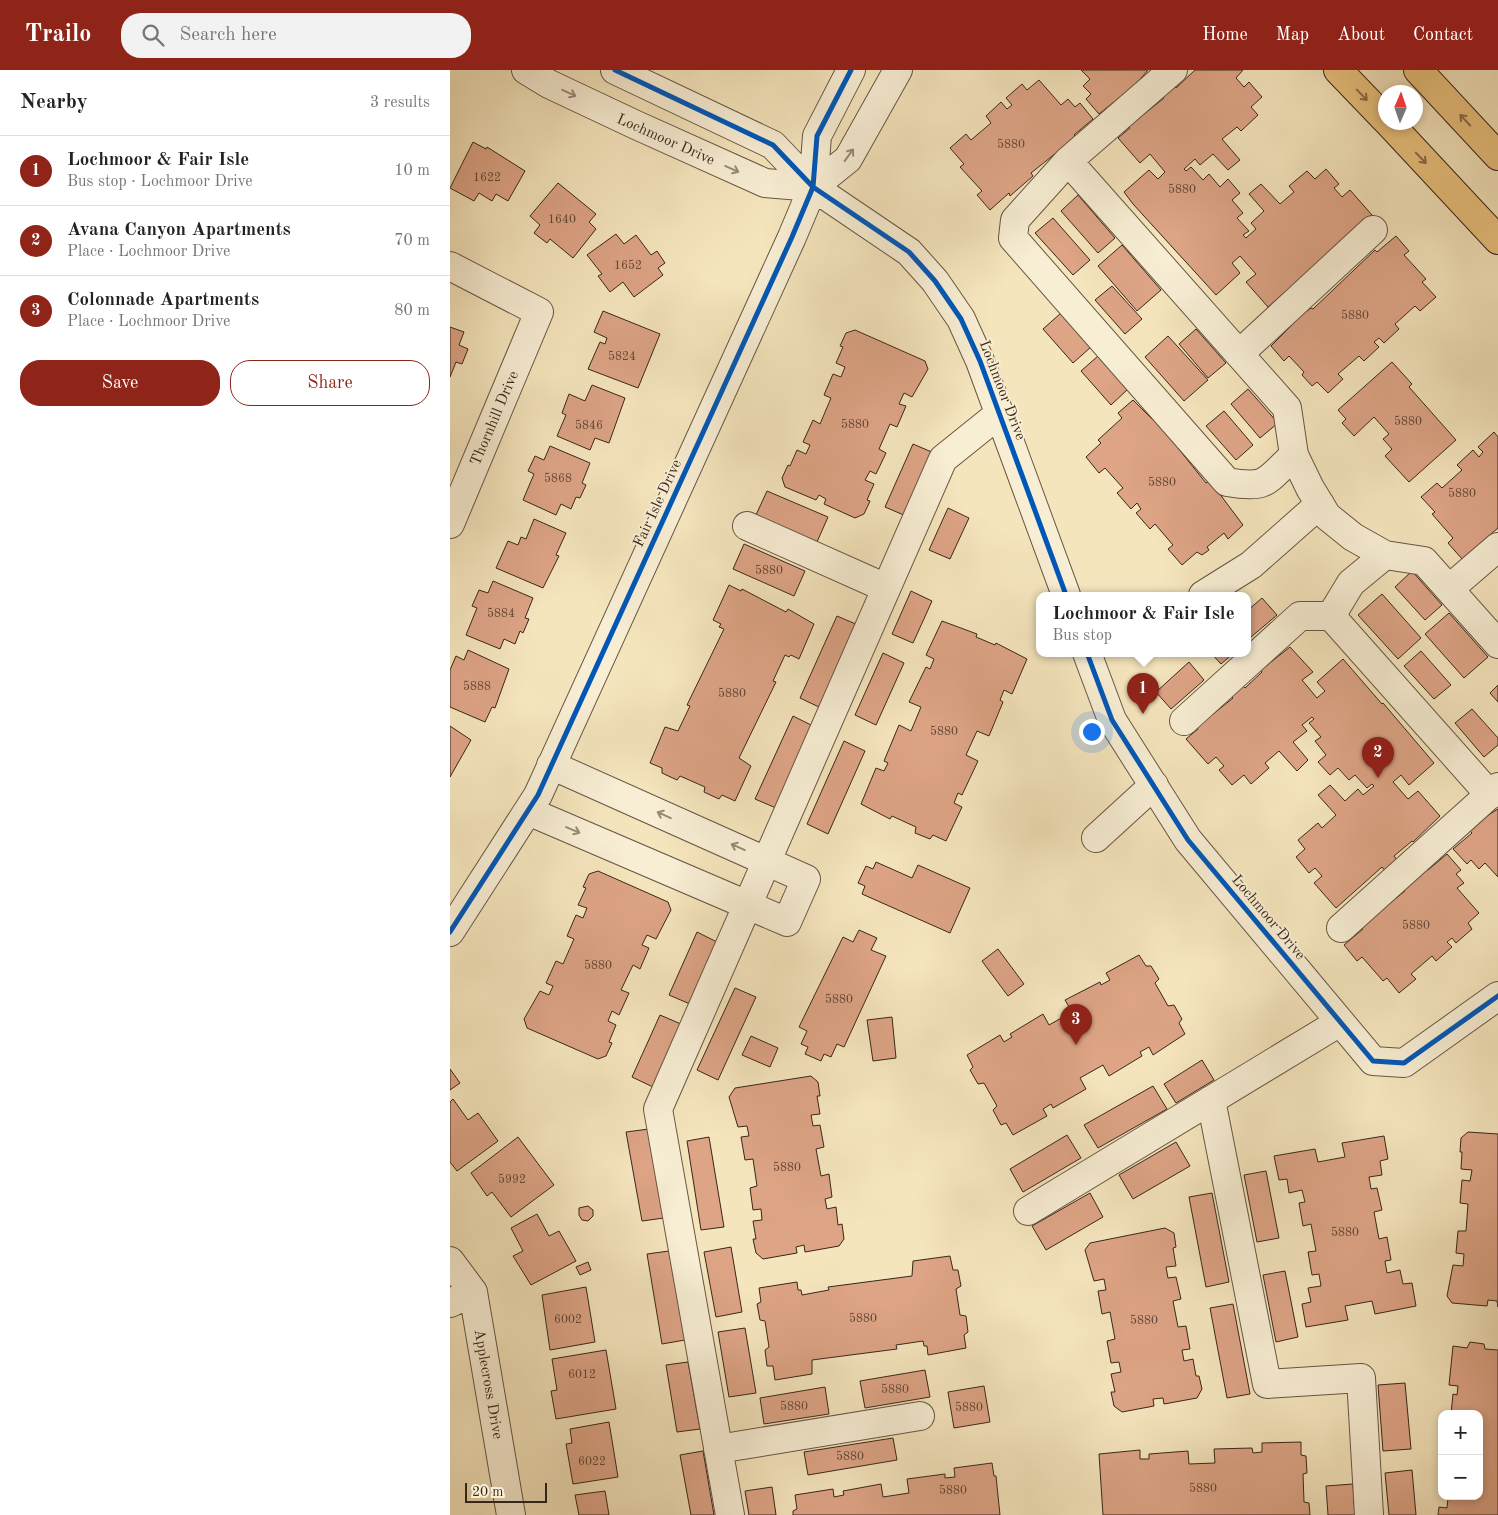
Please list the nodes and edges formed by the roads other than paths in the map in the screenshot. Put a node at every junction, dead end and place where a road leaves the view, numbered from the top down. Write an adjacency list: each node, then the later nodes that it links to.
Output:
1 (526, 70): 12 (street, Lochmoor Drive, one-way to 12)
2 (615, 70): 12 (street, Lochmoor Drive)
3 (851, 70): 12 (street, Fair Isle Drive)
4 (898, 70): 12 (street, Fair Isle Drive, one-way to 4)
5 (1173, 70): 11 (street)
6 (1338, 70): 8 (main road, one-way to 8)
7 (1418, 70): 10 (main road, one-way to 7)
8 (1378, 112)
9 (1394, 130): 14 (main road, one-way to 14)
10 (1498, 156)
11 (1068, 161): 16 (street); 18 (street)
12 (813, 187): 17 (street, Lochmoor Drive); 32 (street, Fair Isle Drive)
13 (1372, 230): 16 (street)
14 (1498, 240)
15 (450, 266): 20 (street, Thornhill Drive)
16 (1239, 354): 18 (street)
17 (999, 414): 24 (street); 26 (street, Lochmoor Drive)
18 (1294, 455): 19 (street)
19 (1320, 504): 23 (street); 27 (street)
20 (450, 524)
21 (747, 526): 24 (street)
22 (1498, 547): 25 (street)
23 (1385, 555): 25 (street); 28 (street)
24 (886, 588): 37 (street)
25 (1449, 589): 29 (street)
26 (1065, 592)
27 (1208, 592)
28 (1331, 616): 31 (street); 34 (street)
29 (1498, 644)
30 (1088, 657): 33 (street, Lochmoor Drive)
31 (1184, 721)
32 (551, 765): 35 (street, Fair Isle Drive); 37 (street, one-way to 32)
33 (1154, 786): 36 (street); 42 (street, Lochmoor Drive)
34 (1494, 791): 39 (street)
35 (528, 811): 38 (street, one-way to 38); 40 (street, Fair Isle Drive)
36 (1096, 838)
37 (767, 860): 38 (street); 38 (street)
38 (747, 906): 48 (street)
39 (1340, 928)
40 (450, 932)
41 (1496, 1001): 42 (street, Lochmoor Drive)
42 (1340, 1022): 43 (street)
43 (1211, 1100): 44 (street); 51 (street)
44 (1028, 1211)
45 (450, 1261): 46 (street, Applecross Drive)
46 (462, 1298): 49 (street, Applecross Drive)
47 (920, 1416): 48 (street)
48 (718, 1449): 50 (street)
49 (511, 1515)
50 (730, 1515)
51 (1369, 1515)

